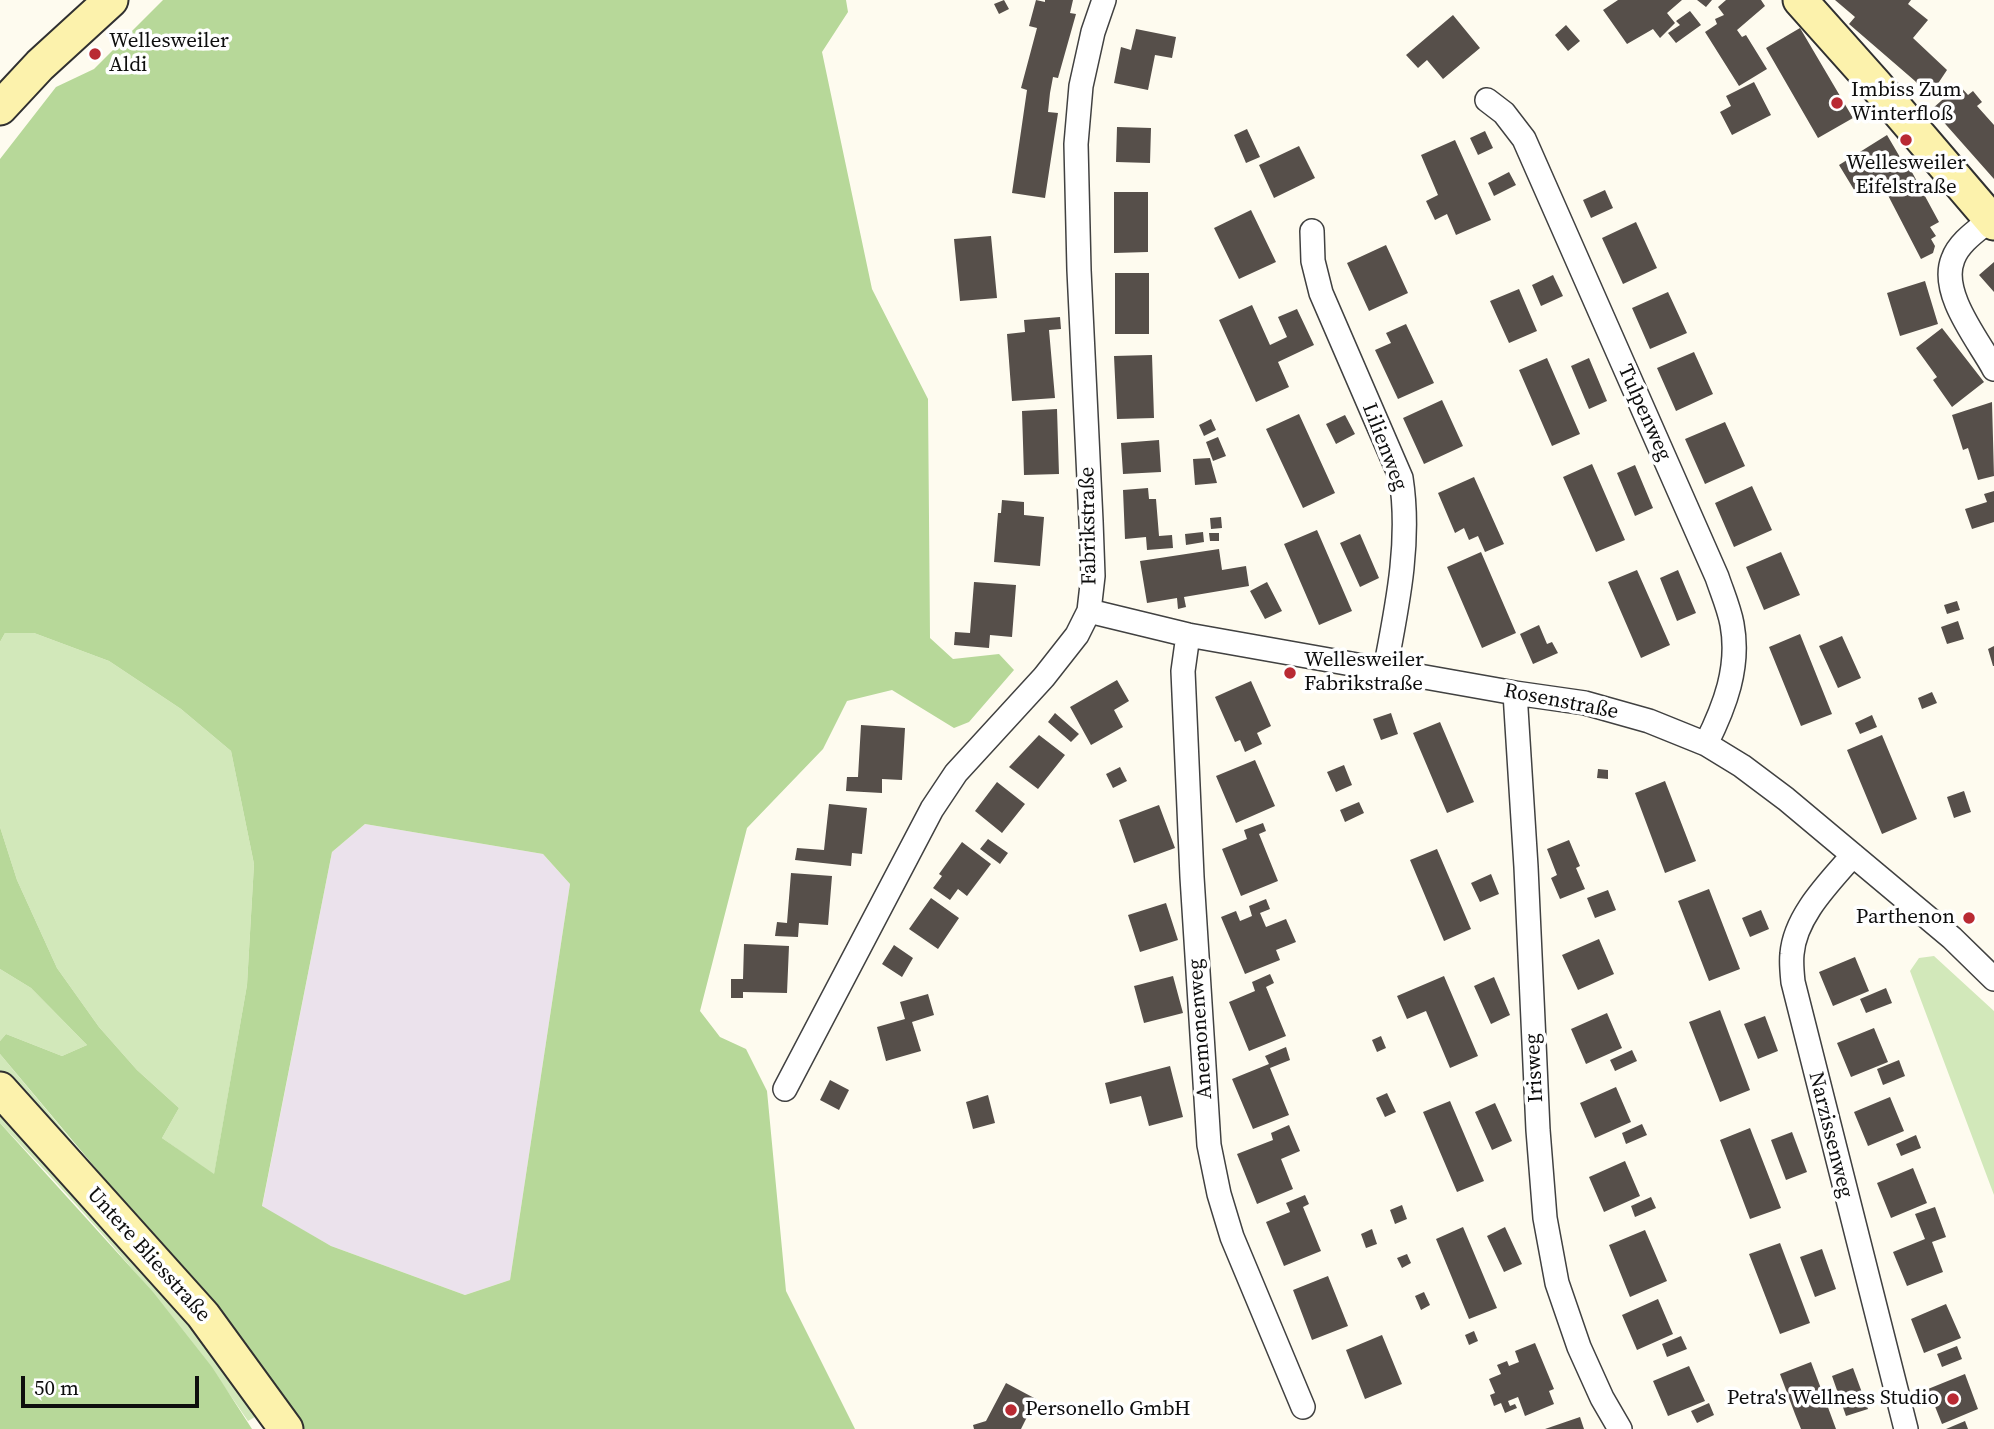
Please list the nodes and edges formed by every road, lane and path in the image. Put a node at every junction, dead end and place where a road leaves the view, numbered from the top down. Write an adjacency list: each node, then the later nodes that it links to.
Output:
1 (111, 0): 5 (main road)
2 (1104, 0): 9 (street, Fabrikstraße)
3 (1800, 0): 6 (main road)
4 (1487, 100): 13 (street, Tulpenweg)
5 (0, 108)
6 (1993, 221): 8 (street)
7 (1312, 232): 11 (street, Lilienweg)
8 (1994, 369)
9 (1089, 611): 10 (street, Rosenstraße); 17 (street, Fabrikstraße)
10 (1188, 635): 11 (street, Rosenstraße); 18 (street, Anemonenweg)
11 (1385, 670): 12 (street, Rosenstraße)
12 (1514, 693): 13 (street, Rosenstraße); 20 (street, Irisweg)
13 (1706, 744): 14 (street, Rosenstraße)
14 (1853, 855): 15 (street, Rosenstraße); 21 (street, Narzissenweg)
15 (1994, 979)
16 (0, 1089): 19 (main road, Untere Bliesstraße)
17 (785, 1089)
18 (1303, 1407)
19 (286, 1429)
20 (1620, 1429)
21 (1906, 1429)

